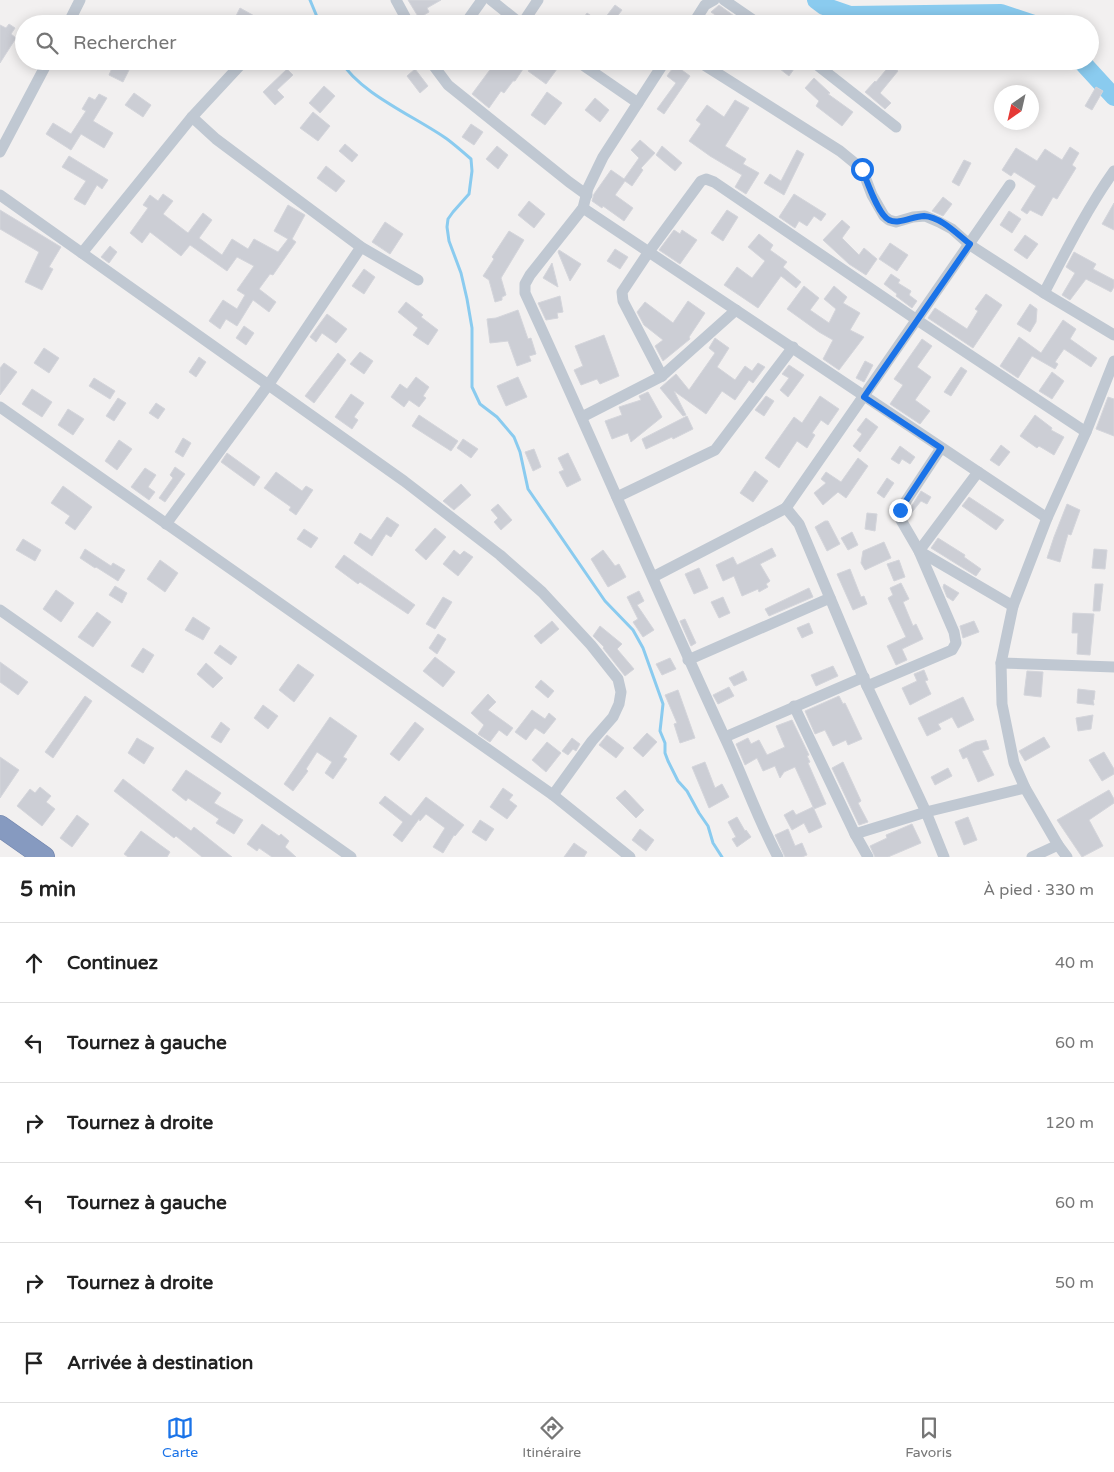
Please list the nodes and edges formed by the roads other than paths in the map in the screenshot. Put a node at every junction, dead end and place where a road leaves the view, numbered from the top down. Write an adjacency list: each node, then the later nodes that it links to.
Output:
1 (80, 0): 8 (street)
2 (396, 0): 9 (street)
3 (482, 0): 10 (street)
4 (491, 0): 11 (street)
5 (538, 0): 12 (street)
6 (714, 0): 13 (street)
7 (724, 0): 14 (street)
8 (72, 15)
9 (404, 15)
10 (471, 15)
11 (510, 15)
12 (528, 15)
13 (699, 15)
14 (746, 15)
15 (43, 70): 25 (street)
16 (236, 70): 23 (street)
17 (438, 70): 29 (street)
18 (590, 70): 22 (street)
19 (659, 70): 22 (street)
20 (712, 70): 31 (street)
21 (823, 70): 24 (street)
22 (638, 103): 29 (street)
23 (192, 117): 32 (street); 33 (street)
24 (896, 127)
25 (0, 152)
26 (1114, 171): 36 (street)
27 (1010, 185): 31 (street)
28 (0, 195): 33 (street)
29 (587, 195): 30 (street)
30 (583, 208): 34 (street); 46 (street)
31 (970, 244): 36 (street); 38 (street)
32 (361, 247): 35 (street); 43 (street)
33 (82, 253): 43 (street)
34 (648, 253): 37 (street); 38 (street); 42 (street)
35 (418, 280)
36 (1044, 293): 39 (street)
37 (736, 310): 40 (street); 42 (street)
38 (917, 320): 44 (street); 47 (street)
39 (1114, 335)
40 (792, 347): 44 (street); 50 (street)
41 (1114, 361): 47 (street)
42 (662, 376): 46 (street)
43 (269, 384): 53 (street); 66 (street)
44 (864, 397): 48 (street); 51 (street)
45 (0, 407): 53 (street)
46 (582, 417): 50 (street)
47 (1086, 432): 52 (street)
48 (941, 448): 49 (street); 54 (street)
49 (978, 472): 52 (street); 54 (street)
50 (617, 497): 55 (street)
51 (786, 508): 55 (street); 56 (street)
52 (1047, 518): 57 (street)
53 (166, 524): 66 (street)
54 (919, 551): 57 (street); 62 (street)
55 (653, 577): 59 (street)
56 (830, 598): 59 (street); 62 (street)
57 (1013, 606): 60 (street)
58 (0, 610): 74 (street)
59 (688, 660): 64 (street)
60 (1001, 663): 61 (street); 65 (street)
61 (1114, 667)
62 (866, 681): 63 (street); 67 (street)
63 (794, 706): 64 (street); 69 (street)
64 (724, 737): 76 (street)
65 (1025, 788): 67 (street); 71 (street)
66 (553, 795): 75 (street)
67 (926, 812): 69 (street); 78 (street)
68 (0, 826): 73 (highway)
69 (855, 834): 77 (street)
70 (0, 840): 72 (highway)
71 (1058, 845): 79 (street); 80 (street)
72 (24, 857)
73 (44, 857)
74 (351, 857)
75 (630, 857)
76 (778, 857)
77 (868, 857)
78 (944, 857)
79 (1032, 857)
80 (1067, 857)

